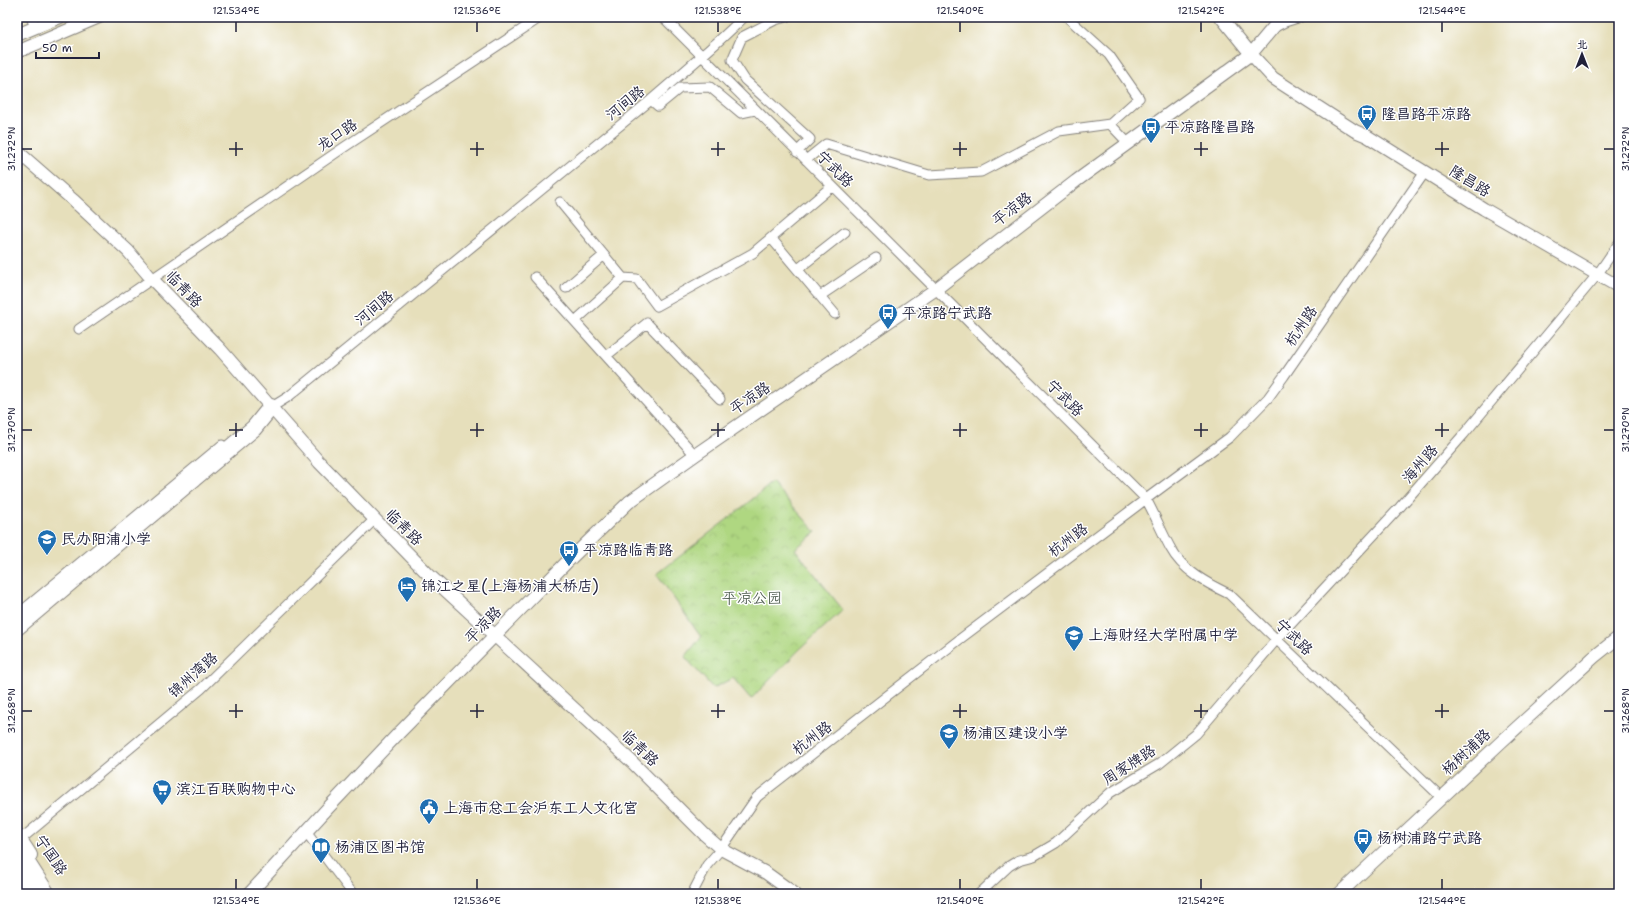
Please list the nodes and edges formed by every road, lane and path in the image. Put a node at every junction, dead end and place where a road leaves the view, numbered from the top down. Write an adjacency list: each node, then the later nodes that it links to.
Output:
1 (60, 17): 11 (main road)
2 (99, 17): 14 (main road)
3 (541, 17): 35 (street, 龙口路)
4 (664, 17): 16 (street, 宁武路)
5 (744, 17): 16 (street, 河间路)
6 (786, 17): 22 (street)
7 (1067, 17): 19 (street)
8 (1221, 17): 15 (main road, 隆昌路)
9 (1282, 17): 12 (main road, 平凉路)
10 (1301, 17): 12 (street)
11 (33, 22): 13 (main road)
12 (1270, 30): 15 (main road, 平凉路)
13 (17, 35)
14 (17, 52)
15 (1251, 54): 20 (main road, 平凉路); 24 (main road, 隆昌路)
16 (701, 56): 17 (street, 河间路); 18 (street, 宁武路)
17 (651, 100): 18 (street); 46 (street, 河间路)
18 (755, 110): 22 (street, 宁武路)
19 (1110, 124): 20 (street); 23 (street)
20 (1128, 143): 39 (main road, 平凉路)
21 (17, 151): 35 (main road, 临青路)
22 (798, 152): 23 (street, 宁武路)
23 (806, 160): 25 (street, 宁武路)
24 (1425, 172): 33 (main road, 隆昌路); 48 (street, 杭州路)
25 (832, 186): 28 (street); 39 (street, 宁武路)
26 (560, 202): 30 (street)
27 (845, 232): 32 (street)
28 (771, 238): 32 (street); 36 (street)
29 (1619, 243): 33 (street, 海州路)
30 (604, 255): 36 (street); 38 (street)
31 (876, 258): 40 (street)
32 (798, 269): 40 (street)
33 (1597, 275): 37 (main road, 隆昌路); 53 (street, 海州路)
34 (535, 277): 42 (street)
35 (151, 278): 43 (street, 龙口路); 46 (main road, 临青路)
36 (623, 278): 42 (street)
37 (1619, 287)
38 (566, 288)
39 (936, 289): 47 (main road, 平凉路); 48 (street, 宁武路)
40 (820, 296): 41 (street)
41 (835, 314)
42 (575, 321): 44 (street)
43 (79, 329)
44 (606, 356): 45 (street); 47 (street)
45 (720, 399)
46 (271, 407): 49 (main road, 临青路); 50 (street, 河间路); 51 (highway)
47 (695, 454): 52 (main road, 平凉路)
48 (1146, 499): 53 (street, 宁武路); 58 (street, 杭州路)
49 (374, 520): 52 (main road, 临青路); 57 (street, 锦州湾路)
50 (17, 615)
51 (17, 626)
52 (496, 635): 56 (main road, 平凉路); 58 (main road, 临青路)
53 (1277, 639): 55 (street, 宁武路); 69 (street, 周家牌路)
54 (1617, 643): 55 (main road, 杨树浦路)
55 (1441, 797): 70 (main road, 杨树浦路)
56 (306, 832): 65 (main road, 平凉路); 66 (street)
57 (18, 841): 63 (highway); 64 (main road, 宁国路)
58 (721, 849): 67 (street, 杭州路); 68 (main road, 临青路)
59 (17, 870): 62 (highway)
60 (17, 877): 61 (main road)
61 (27, 894)
62 (33, 894)
63 (47, 894)
64 (56, 894)
65 (249, 894)
66 (353, 894)
67 (692, 894)
68 (795, 894)
69 (979, 894)
70 (1339, 894)

